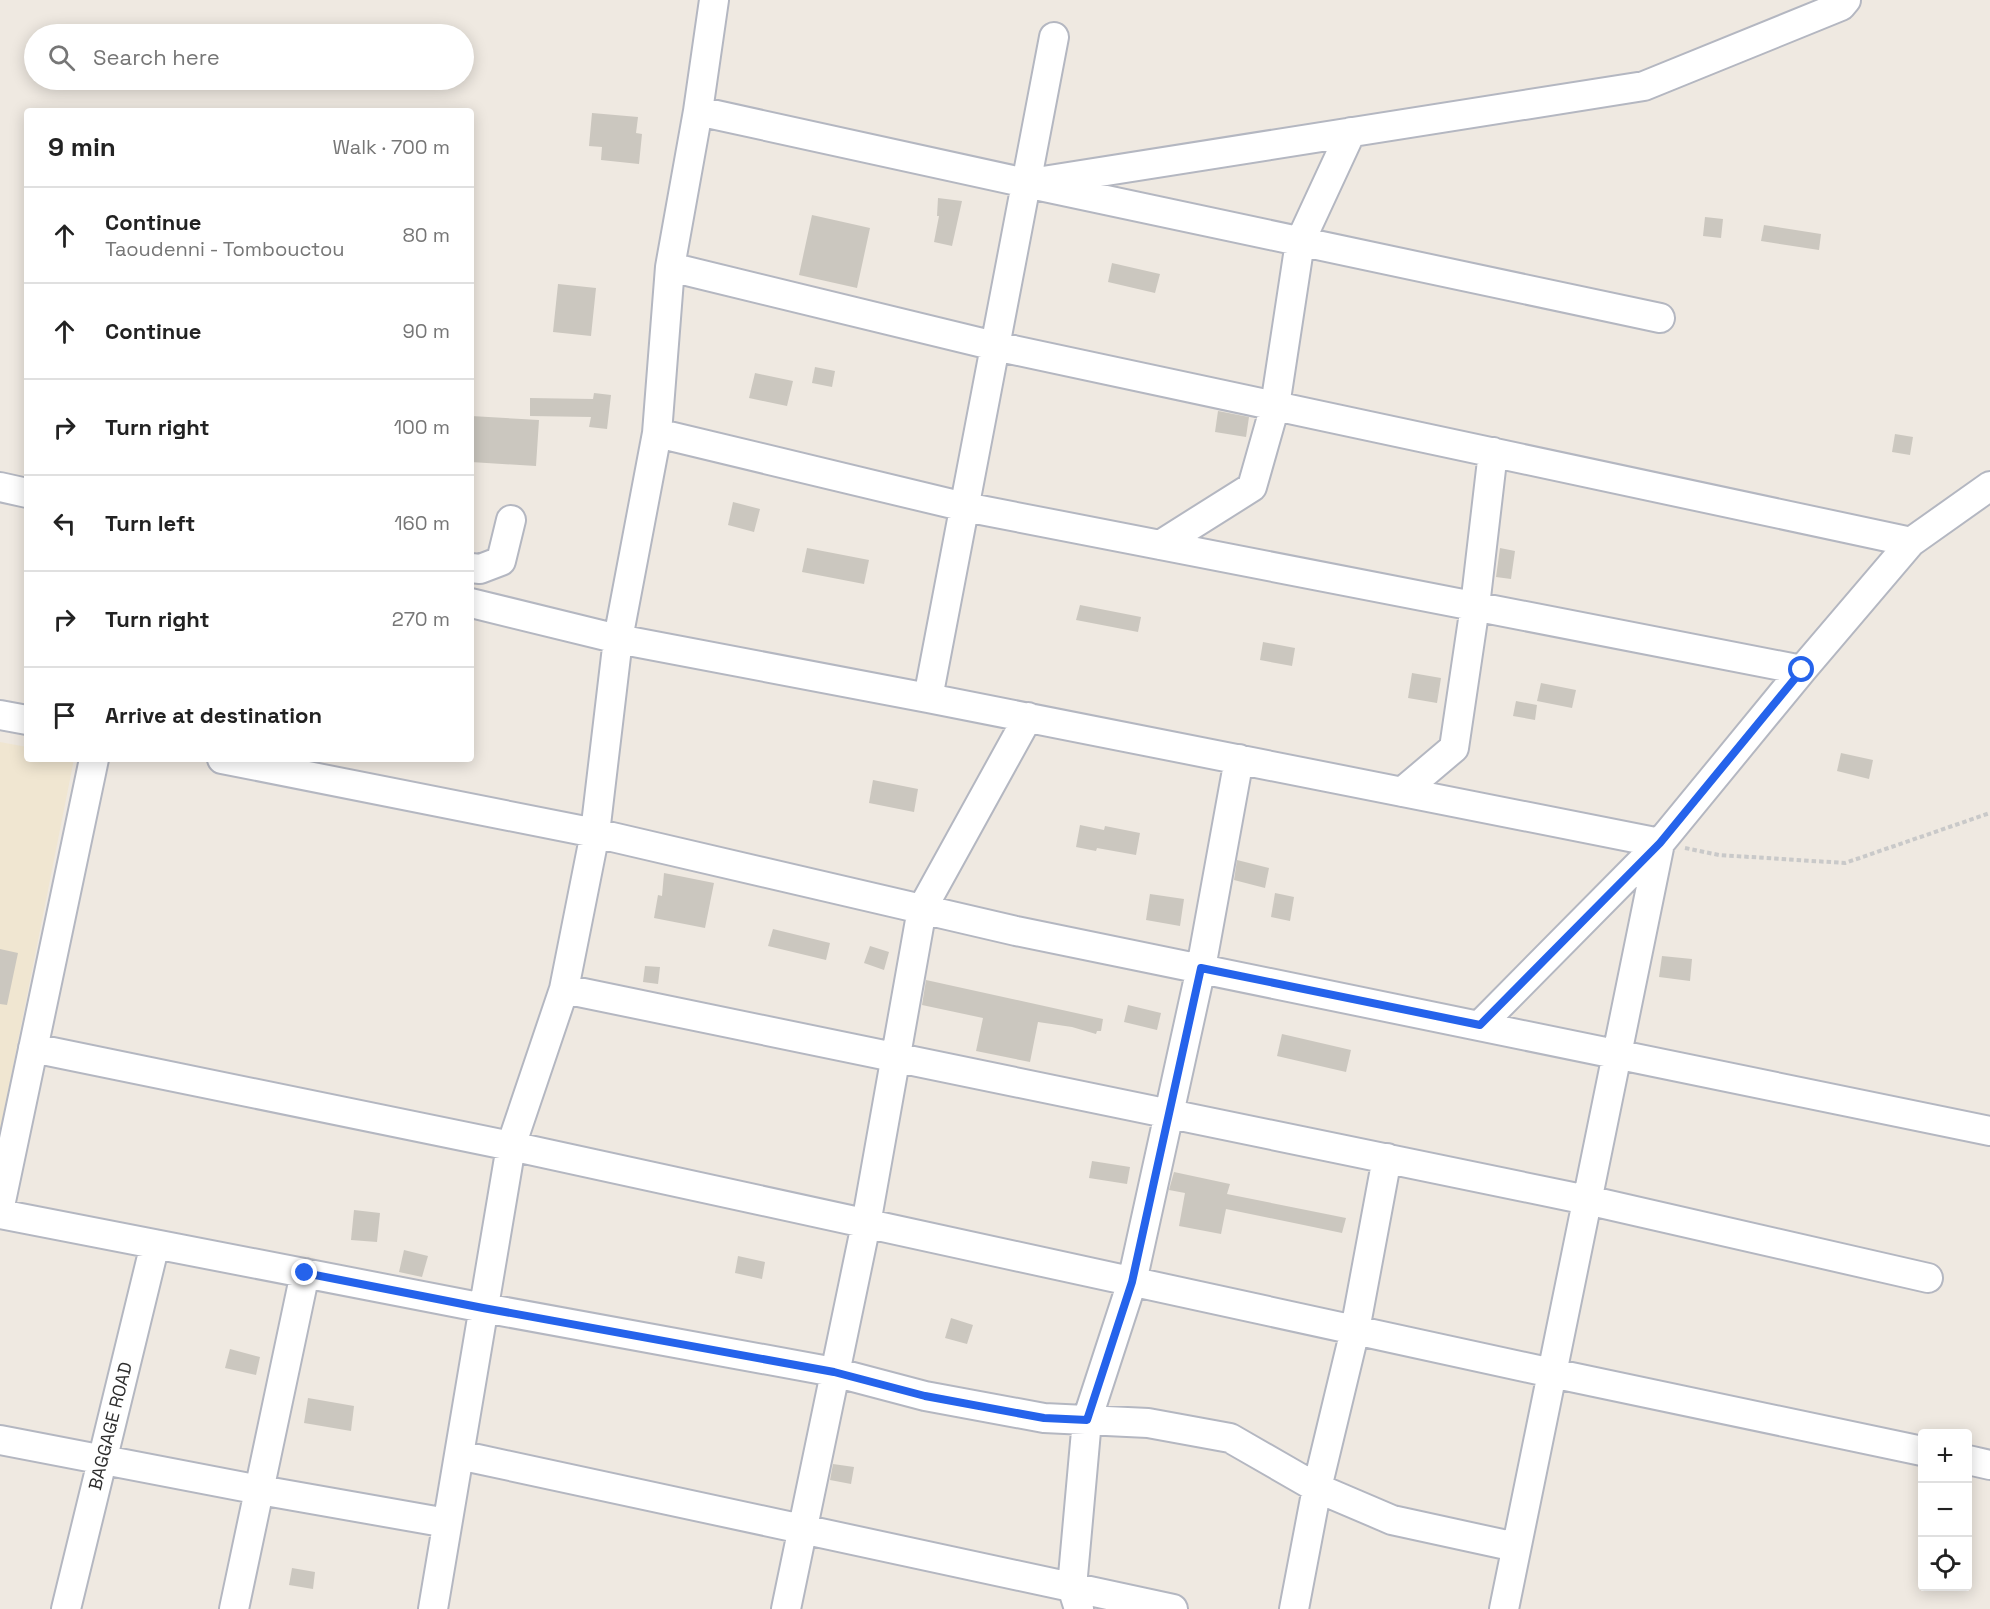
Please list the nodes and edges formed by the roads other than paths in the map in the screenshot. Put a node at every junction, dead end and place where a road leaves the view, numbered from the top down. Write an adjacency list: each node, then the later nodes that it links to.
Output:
1 (714, 0): 4 (street)
2 (1846, 0): 5 (street)
3 (1054, 37): 6 (street)
4 (698, 111): 6 (street); 8 (street)
5 (1351, 132): 6 (street); 7 (street)
6 (1026, 183): 7 (street); 10 (street)
7 (1300, 242): 9 (street); 11 (street)
8 (670, 267): 10 (street); 12 (street)
9 (1660, 318)
10 (995, 346): 11 (street); 17 (street)
11 (1275, 406): 13 (street); 20 (street)
12 (657, 433): 17 (street); 24 (street)
13 (1493, 452): 19 (street); 23 (street)
14 (1990, 486): 19 (street)
15 (0, 487): 16 (street)
16 (24, 492)
17 (965, 507): 20 (street); 26 (street)
18 (510, 520): 21 (street)
19 (1911, 542): 25 (street)
20 (1160, 544): 23 (street)
21 (474, 568)
22 (474, 604): 24 (street)
23 (1475, 606): 25 (street); 33 (street)
24 (618, 639): 26 (street); 34 (street)
25 (1802, 670): 35 (street)
26 (928, 698): 28 (street)
27 (0, 715): 29 (street)
28 (1028, 717): 30 (street); 36 (street)
29 (24, 719)
30 (1239, 759): 33 (street); 37 (street)
31 (93, 762): 40 (street)
32 (237, 762): 34 (street)
33 (1402, 792): 35 (street)
34 (595, 833): 36 (street); 38 (street)
35 (1660, 843): 39 (street); 41 (street)
36 (922, 909): 37 (street); 42 (street)
37 (1201, 968): 39 (street); 43 (street)
38 (564, 989): 42 (street); 45 (street)
39 (1480, 1025): 41 (street)
40 (33, 1048): 45 (street); 48 (street)
41 (1617, 1053): 44 (street); 47 (street)
42 (896, 1057): 43 (street); 50 (street)
43 (1169, 1114): 46 (street); 54 (street)
44 (1990, 1131)
45 (512, 1146): 50 (street); 55 (street)
46 (1387, 1158): 47 (street); 56 (street)
47 (1587, 1200): 53 (street); 58 (street)
48 (0, 1206)
49 (0, 1214): 51 (street)
50 (866, 1224): 54 (street); 57 (street)
51 (155, 1244): 52 (street); 63 (street, BAGGAGE ROAD)
52 (305, 1273): 55 (street); 67 (street)
53 (1928, 1278)
54 (1132, 1282): 56 (street); 59 (street)
55 (483, 1308): 57 (street); 62 (street)
56 (1354, 1330): 58 (street); 66 (street)
57 (834, 1372): 59 (street); 69 (street)
58 (1552, 1373): 61 (street); 70 (street)
59 (1087, 1420): 66 (street); 71 (street)
60 (0, 1440): 63 (street)
61 (1918, 1450)
62 (459, 1455): 68 (street); 69 (street)
63 (102, 1459): 67 (street); 72 (street, BAGGAGE ROAD)
64 (1972, 1461): 65 (street)
65 (1990, 1465)
66 (1317, 1488): 70 (street); 77 (street)
67 (260, 1490): 68 (street); 73 (street)
68 (447, 1523): 74 (street)
69 (802, 1529): 71 (street); 75 (street)
70 (1516, 1547): 78 (street)
71 (1076, 1598): 76 (street)
72 (66, 1609)
73 (234, 1609)
74 (433, 1609)
75 (786, 1609)
76 (1173, 1609)
77 (1294, 1609)
78 (1504, 1609)

